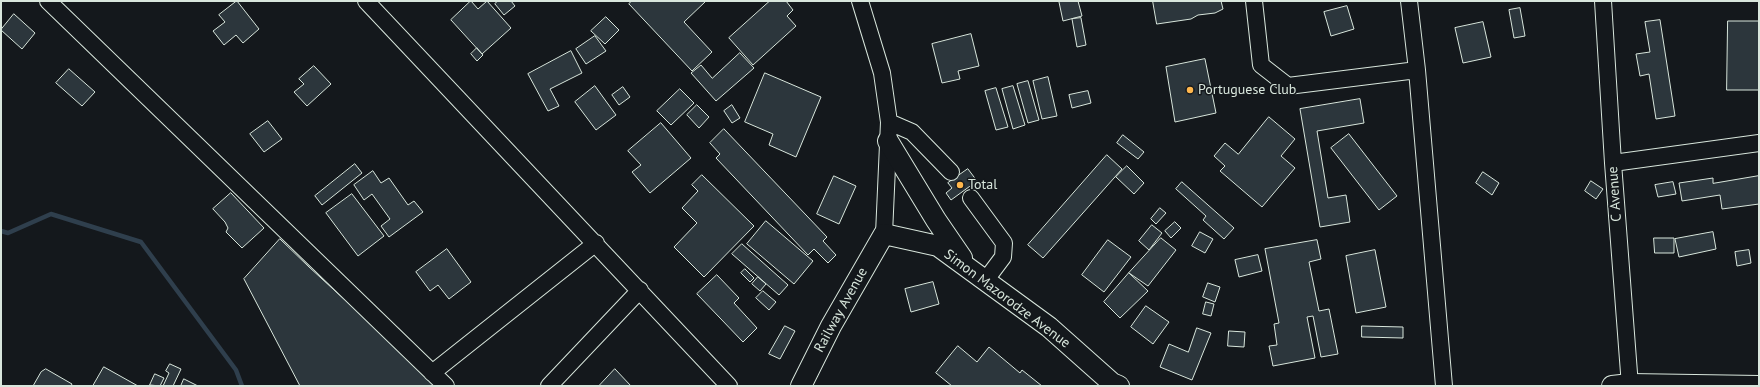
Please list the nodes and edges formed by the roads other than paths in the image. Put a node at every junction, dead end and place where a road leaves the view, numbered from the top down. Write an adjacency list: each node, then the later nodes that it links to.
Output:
1 (48, 1): 18 (street)
2 (366, 1): 14 (street)
3 (860, 1): 8 (street)
4 (1254, 1): 7 (street)
5 (1409, 1): 7 (street)
6 (1603, 1): 10 (street, C Avenue)
7 (1417, 70): 24 (street)
8 (889, 132): 11 (street); 13 (street); 15 (main road)
9 (1759, 143): 10 (street)
10 (1613, 163): 25 (street, C Avenue)
11 (952, 172)
12 (971, 198): 16 (street)
13 (884, 234): 15 (main road, Simon Mazorodze Avenue); 22 (main road, Railway Avenue)
14 (596, 243): 17 (street); 18 (street)
15 (970, 269): 16 (main road, Simon Mazorodze Avenue)
16 (985, 281): 23 (main road, Simon Mazorodze Avenue)
17 (640, 290): 20 (street); 21 (street)
18 (432, 373): 19 (street)
19 (446, 386)
20 (549, 386)
21 (729, 386)
22 (801, 386)
23 (1120, 386)
24 (1444, 386)
25 (1624, 386): 26 (main road)
26 (1759, 386)

